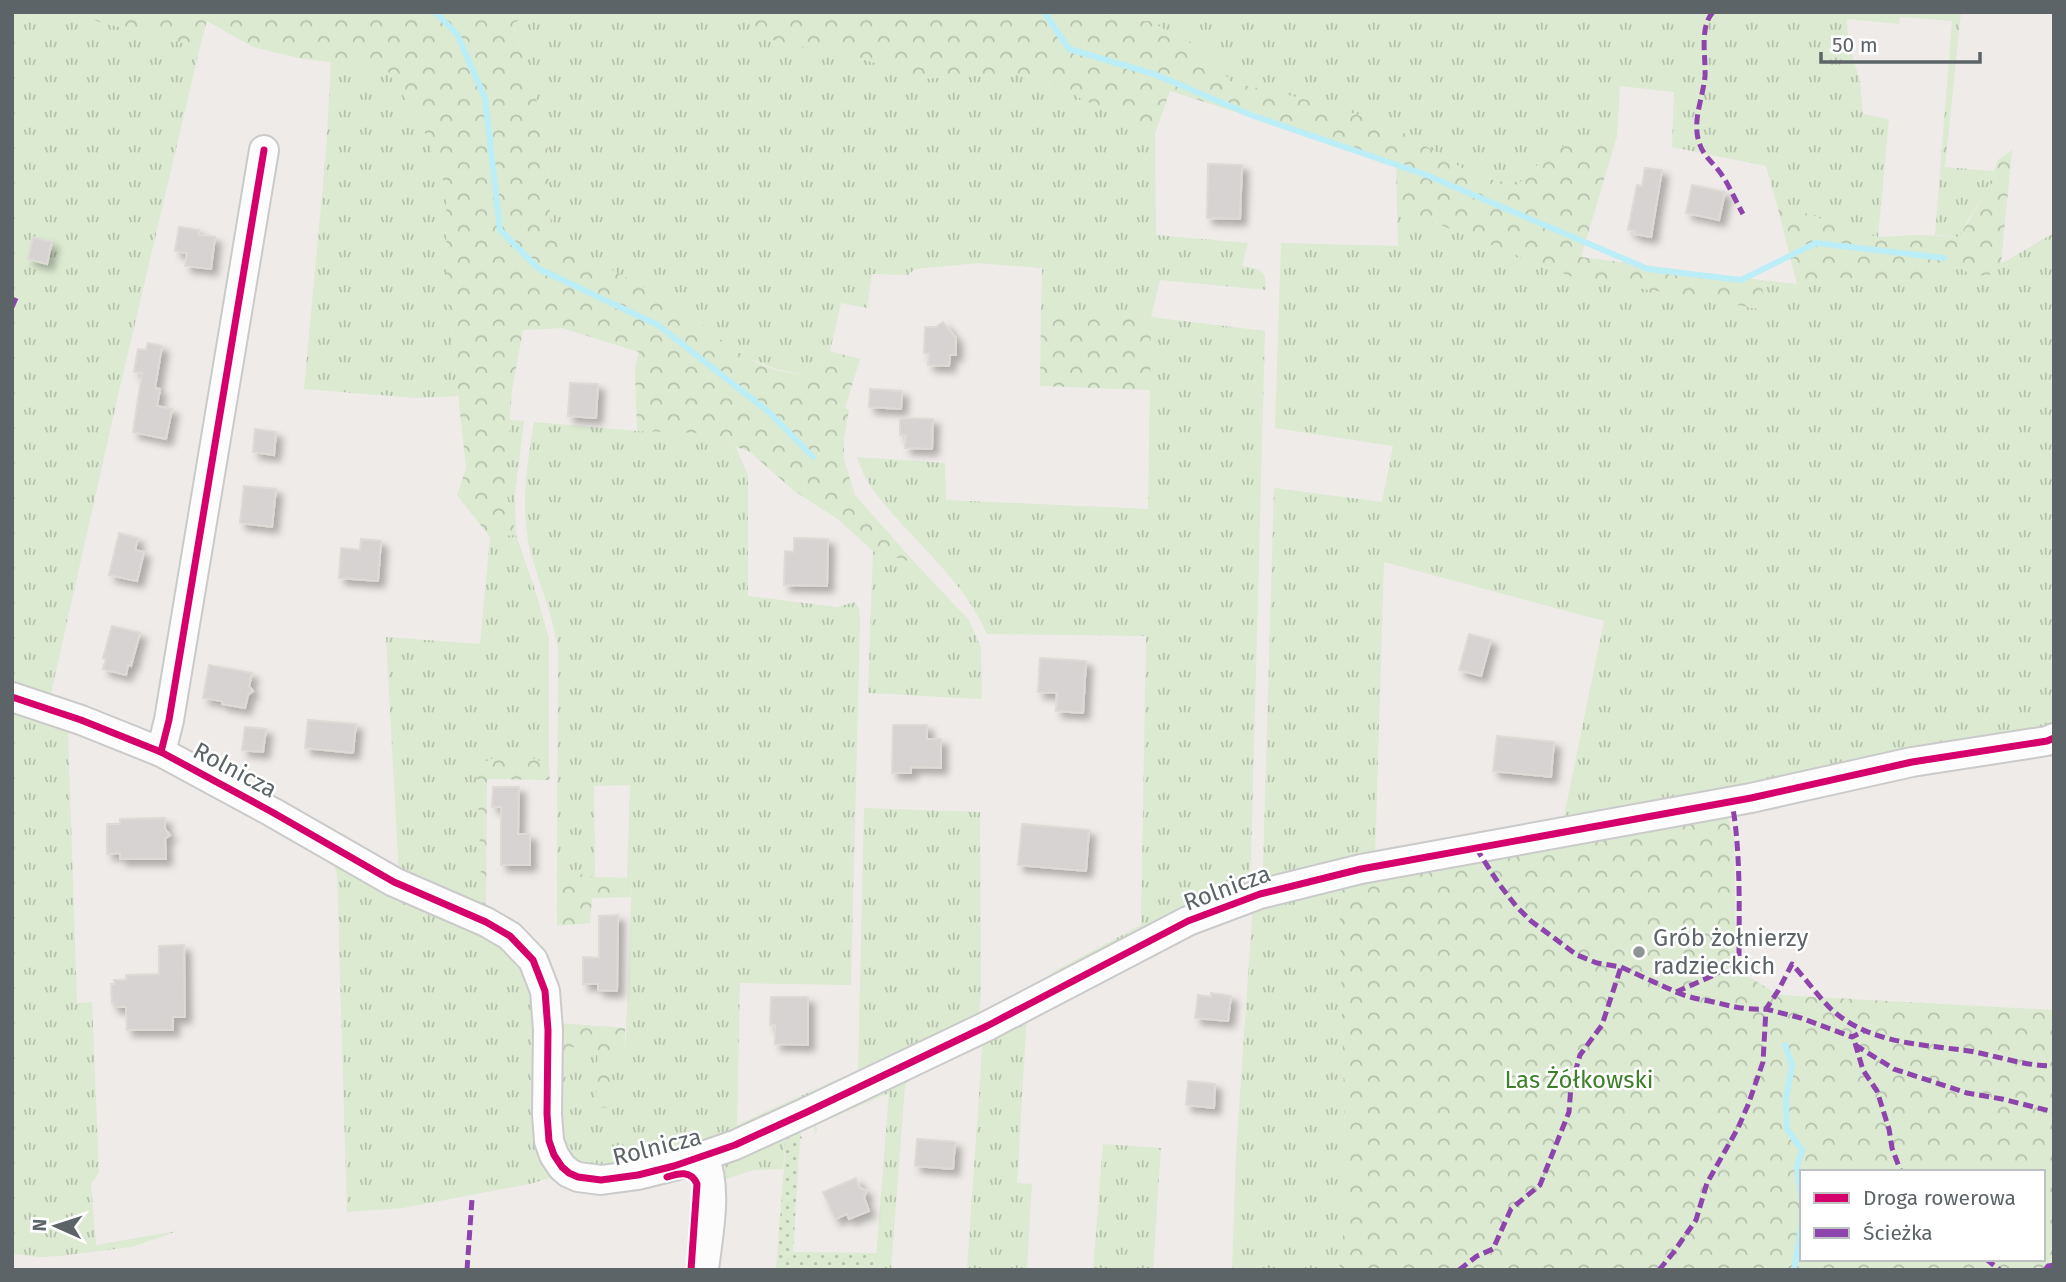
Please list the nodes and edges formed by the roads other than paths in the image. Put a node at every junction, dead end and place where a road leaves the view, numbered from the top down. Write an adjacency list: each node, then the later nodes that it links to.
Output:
1 (264, 150): 4 (street)
2 (12, 697): 4 (street, Rolnicza)
3 (2054, 738): 5 (street, Rolnicza)
4 (161, 752): 5 (street, Rolnicza)
5 (704, 1156): 6 (street)
6 (704, 1270)

